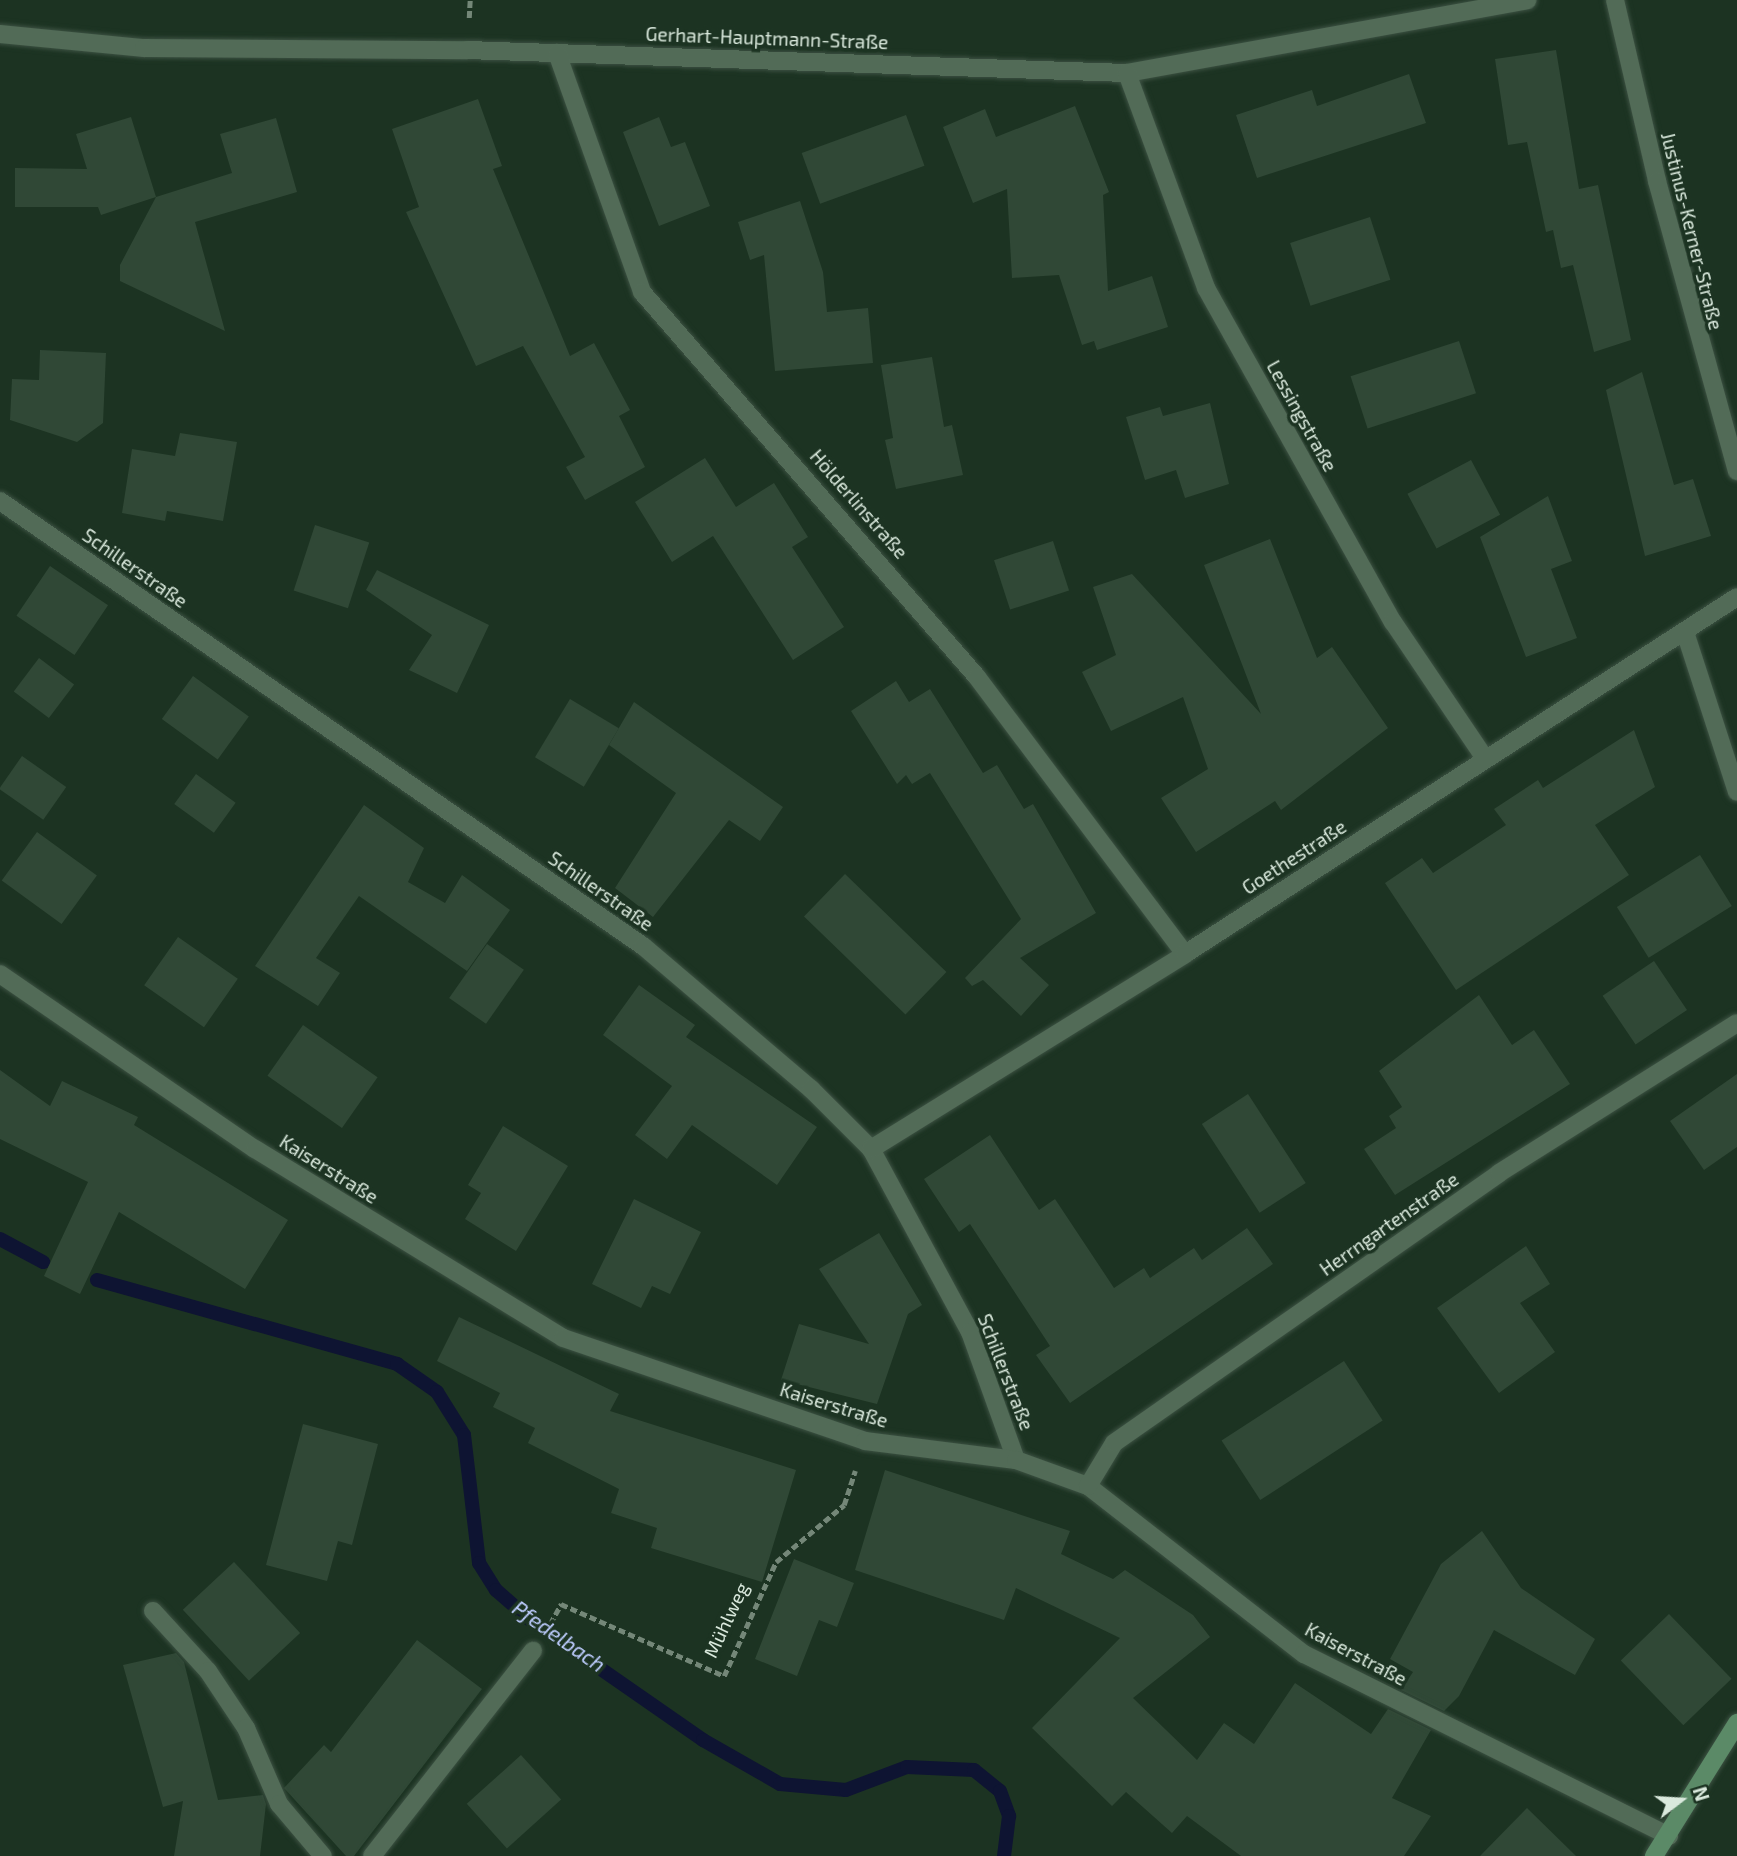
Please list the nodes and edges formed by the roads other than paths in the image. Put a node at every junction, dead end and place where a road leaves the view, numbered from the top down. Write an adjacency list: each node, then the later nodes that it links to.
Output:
1 (1527, 0): 5 (street, Gerhart-Hauptmann-Straße)
2 (1615, 0): 6 (street, Justinus-Kerner-Straße)
3 (0, 34): 4 (street, Gerhart-Hauptmann-Straße)
4 (557, 53): 5 (street, Gerhart-Hauptmann-Straße); 12 (street, Hölderlinstraße)
5 (1127, 73): 10 (street, Lessingstraße)
6 (1737, 471)
7 (0, 501): 15 (street, Schillerstraße)
8 (1737, 597): 9 (street, Goethestraße)
9 (1685, 632): 10 (street, Goethestraße); 11 (street)
10 (1484, 757): 12 (street, Goethestraße)
11 (1737, 792)
12 (1185, 954): 15 (street, Goethestraße)
13 (0, 974): 16 (street, Kaiserstraße)
14 (1737, 1023): 17 (street, Herrngartenstraße)
15 (871, 1149): 16 (street, Schillerstraße)
16 (1016, 1460): 17 (street, Kaiserstraße)
17 (1088, 1486): 21 (street, Kaiserstraße)
18 (153, 1611): 22 (street)
19 (533, 1651): 23 (street)
20 (1737, 1723): 21 (main road)
21 (1669, 1836): 24 (main road)
22 (323, 1856)
23 (372, 1856)
24 (1654, 1856)

